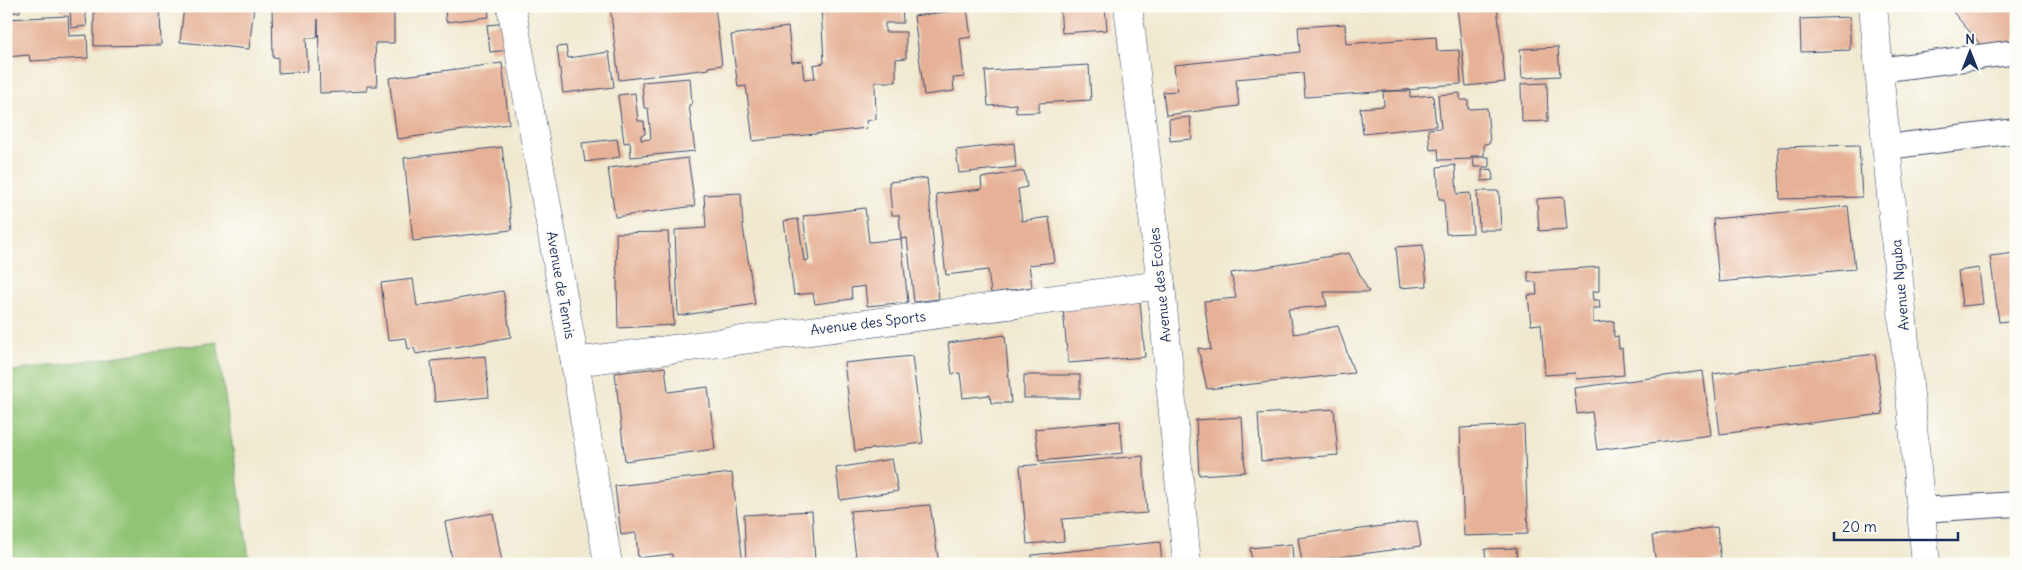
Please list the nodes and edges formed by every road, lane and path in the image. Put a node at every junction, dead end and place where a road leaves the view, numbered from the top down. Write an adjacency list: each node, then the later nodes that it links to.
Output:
1 (511, 6): 9 (street, Avenue de Tennis)
2 (1128, 6): 8 (street, Avenue des Ecoles)
3 (1873, 6): 5 (street, Avenue Nguba)
4 (2016, 52): 5 (lane)
5 (1879, 70): 7 (street, Avenue Nguba)
6 (2016, 132): 7 (lane)
7 (1887, 147): 11 (street, Avenue Nguba)
8 (1161, 285): 9 (street, Avenue des Sports); 13 (street, Avenue des Ecoles)
9 (575, 362): 12 (street, Avenue de Tennis)
10 (2016, 504): 11 (lane)
11 (1921, 510): 14 (street, Avenue Nguba)
12 (608, 564)
13 (1187, 564)
14 (1926, 564)

